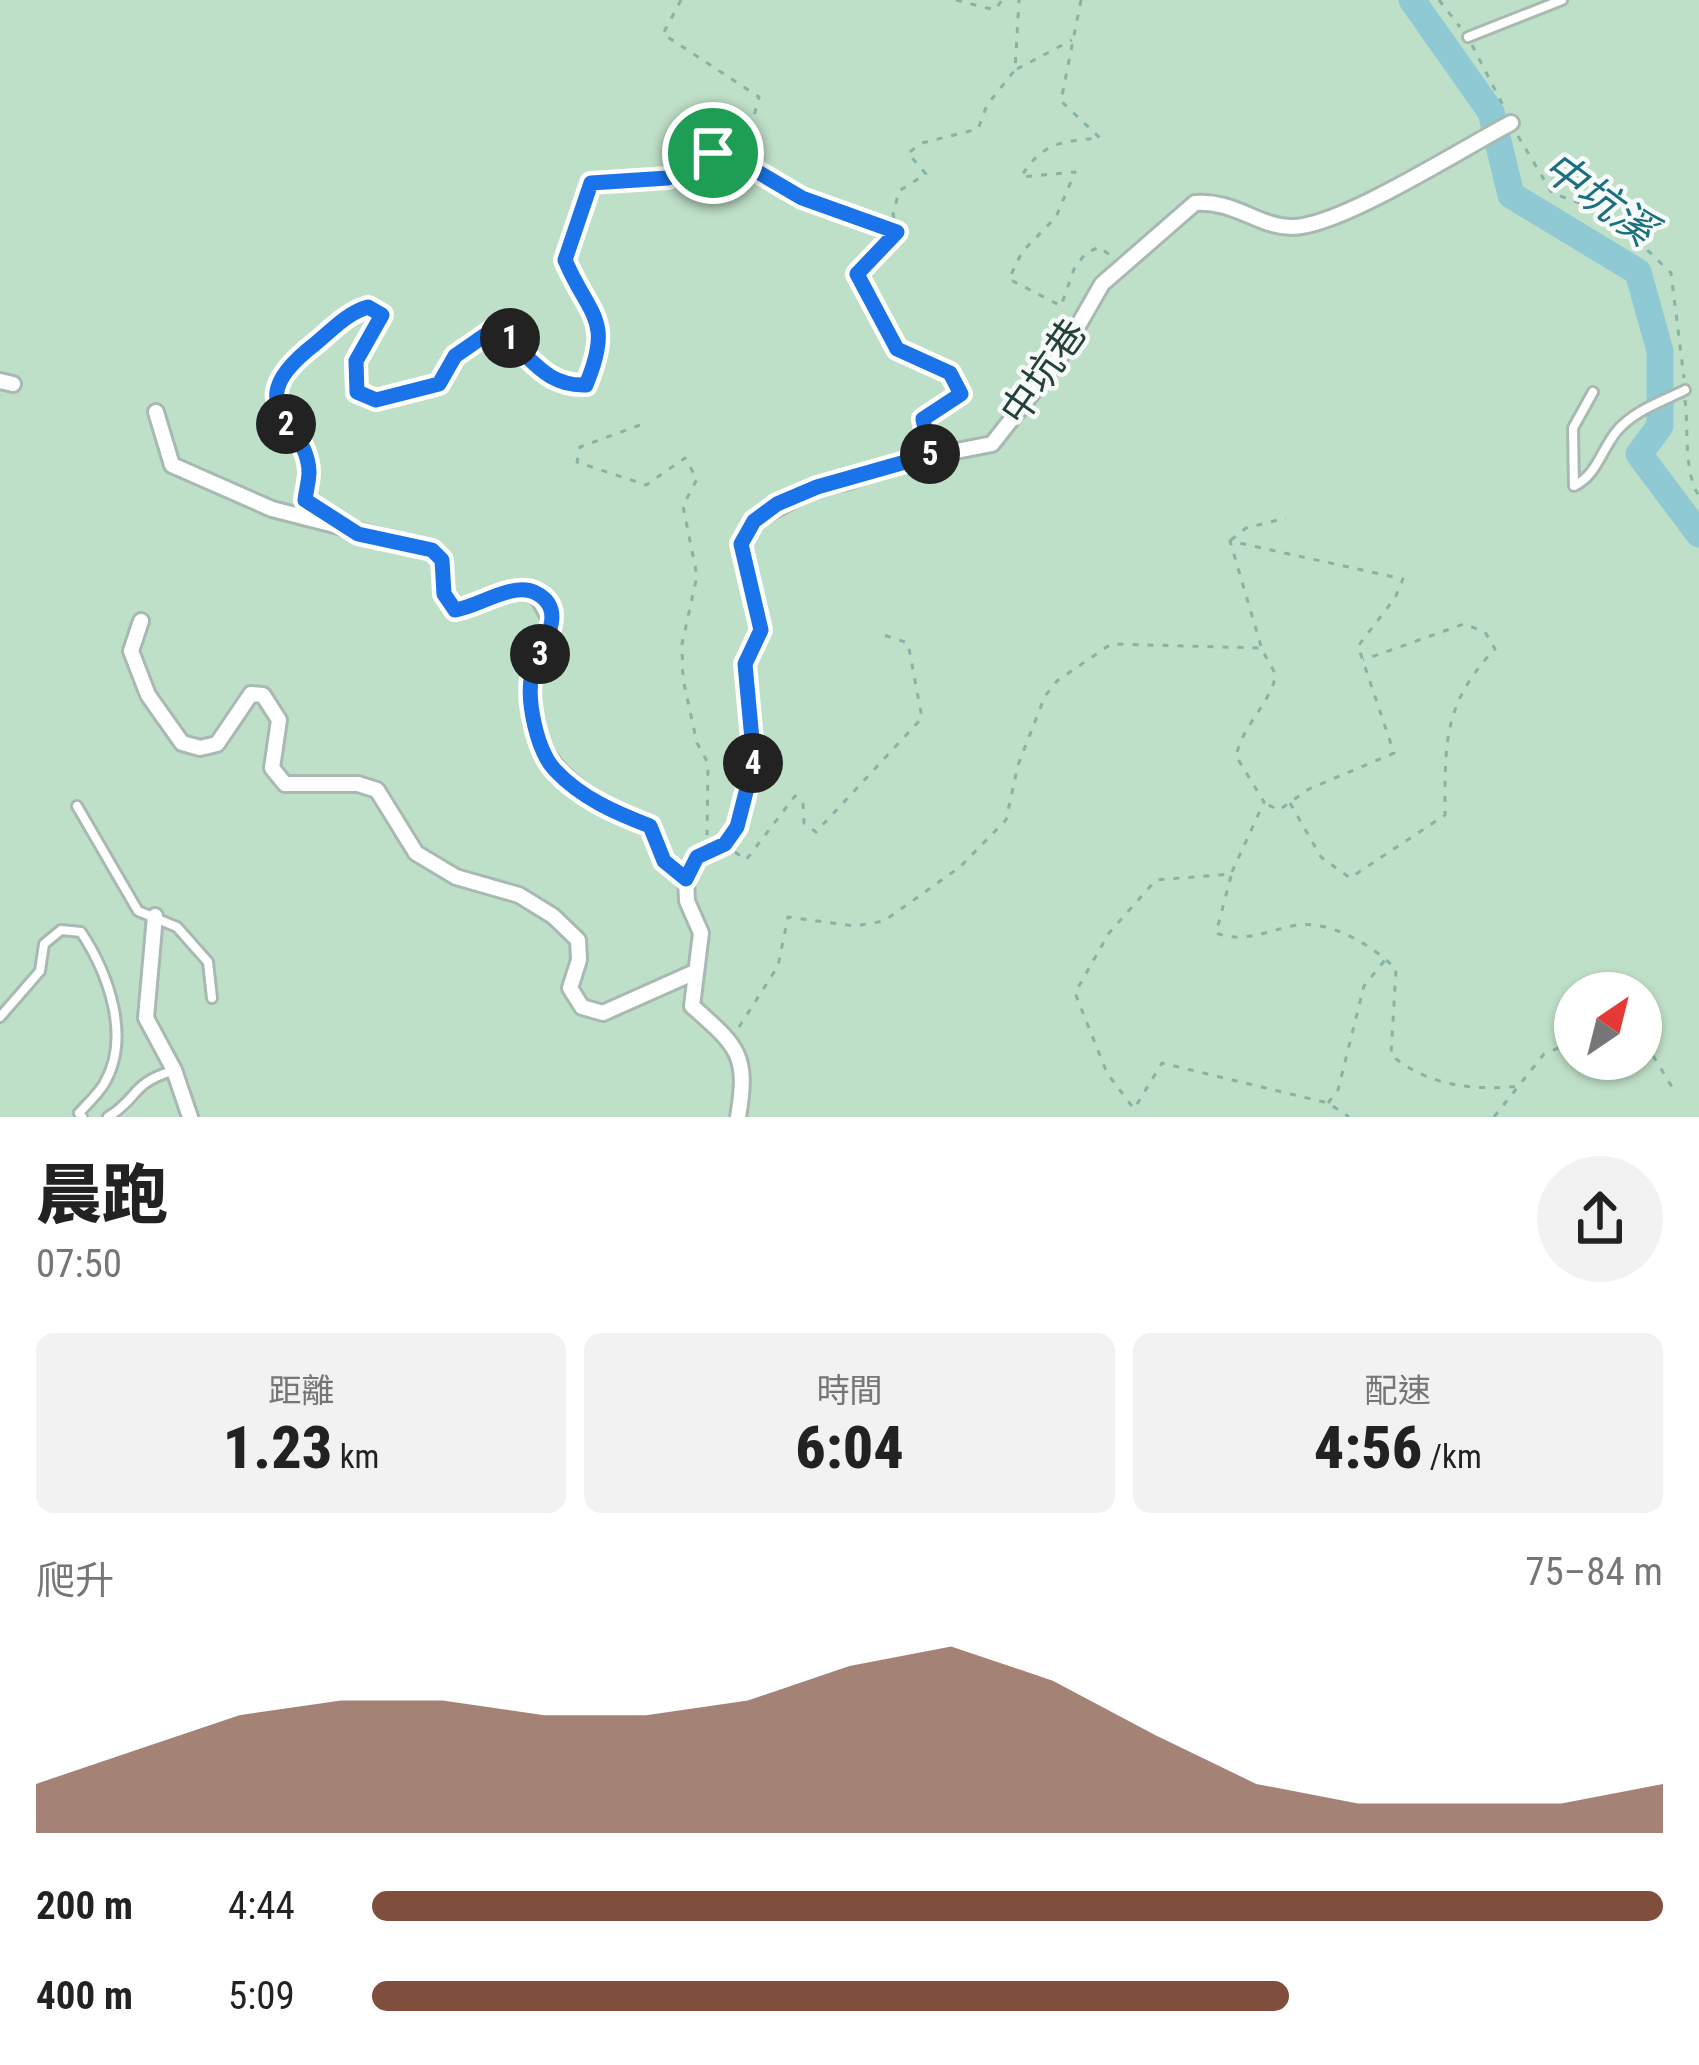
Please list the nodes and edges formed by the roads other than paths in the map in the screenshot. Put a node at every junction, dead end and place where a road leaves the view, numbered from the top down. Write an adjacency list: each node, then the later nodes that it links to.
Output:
1 (1562, 0): 2 (lane)
2 (1468, 37)
3 (1510, 123): 9 (street, 中坑巷)
4 (1684, 390): 5 (lane)
5 (1593, 392)
6 (156, 412): 9 (street)
7 (141, 621): 11 (street)
8 (77, 806): 10 (lane)
9 (686, 879): 11 (street)
10 (155, 916): 12 (lane); 14 (street)
11 (695, 972): 18 (street)
12 (212, 998)
13 (0, 1017): 15 (lane)
14 (174, 1070): 16 (lane); 17 (street)
15 (82, 1117)
16 (108, 1117)
17 (190, 1117)
18 (738, 1117)

